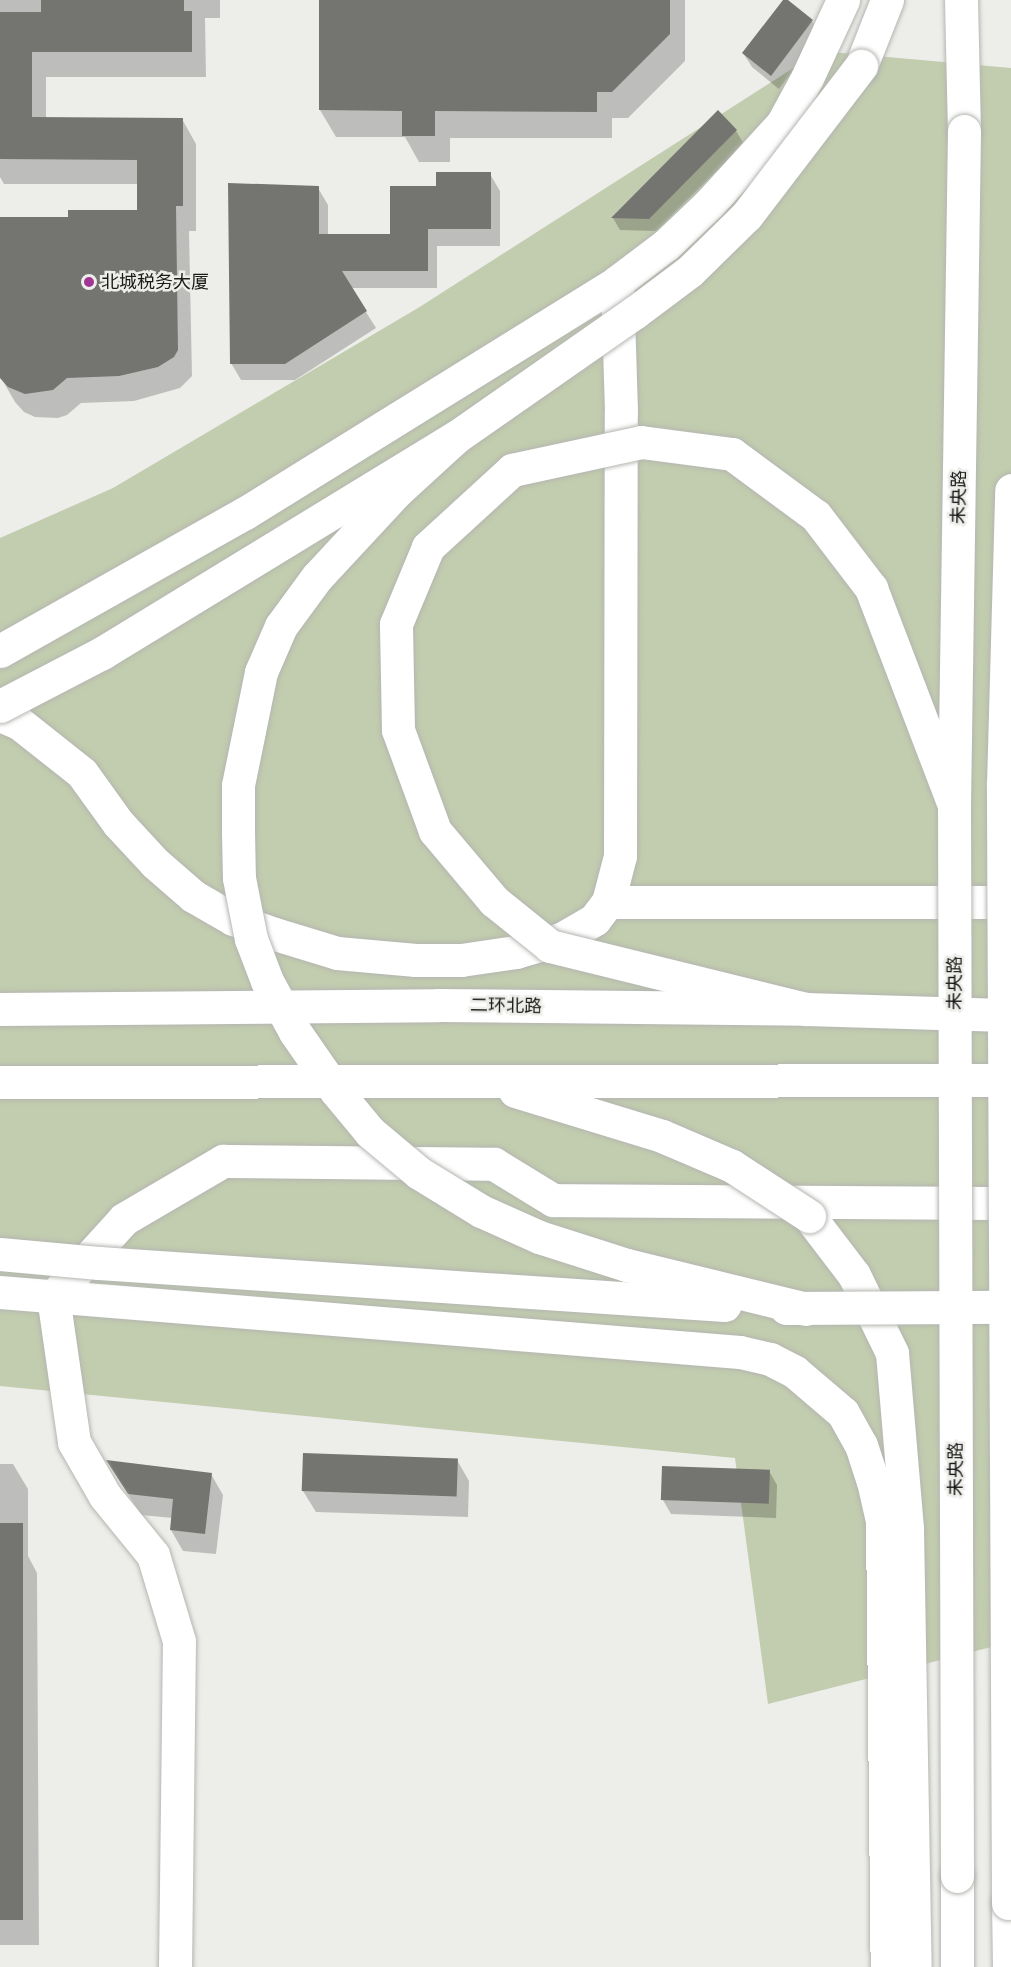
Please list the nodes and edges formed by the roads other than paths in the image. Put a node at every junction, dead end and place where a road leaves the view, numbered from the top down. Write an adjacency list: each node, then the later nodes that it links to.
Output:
1 (843, 0): 4 (main road)
2 (886, 0): 5 (main road, bridge)
3 (961, 0): 11 (main road, 未央路, bridge)
4 (617, 282): 7 (main road); 12 (main road)
5 (456, 437): 8 (main road, bridge); 25 (main road, bridge)
6 (1011, 490): 10 (main road, bridge)
7 (0, 651)
8 (0, 706)
9 (0, 715): 12 (main road)
10 (1007, 776): 30 (main road, bridge)
11 (954, 805): 15 (main road, bridge); 29 (main road, 未央路, bridge)
12 (608, 902): 13 (main road)
13 (1011, 902)
14 (0, 1009): 15 (main road, 二环北路, bridge)
15 (806, 1009): 16 (main road, 二环北路, bridge)
16 (1011, 1015)
17 (1011, 1080): 19 (main road, bridge)
18 (0, 1082): 19 (main road, bridge)
19 (484, 1082): 28 (main road, bridge)
20 (1011, 1203): 23 (main road)
21 (0, 1254): 25 (main road, bridge)
22 (0, 1292): 23 (main road)
23 (53, 1297): 26 (main road); 27 (main road)
24 (1011, 1307): 25 (main road, bridge)
25 (806, 1310)
26 (175, 1967)
27 (887, 1967)
28 (915, 1967)
29 (957, 1967)
30 (1010, 1967)

